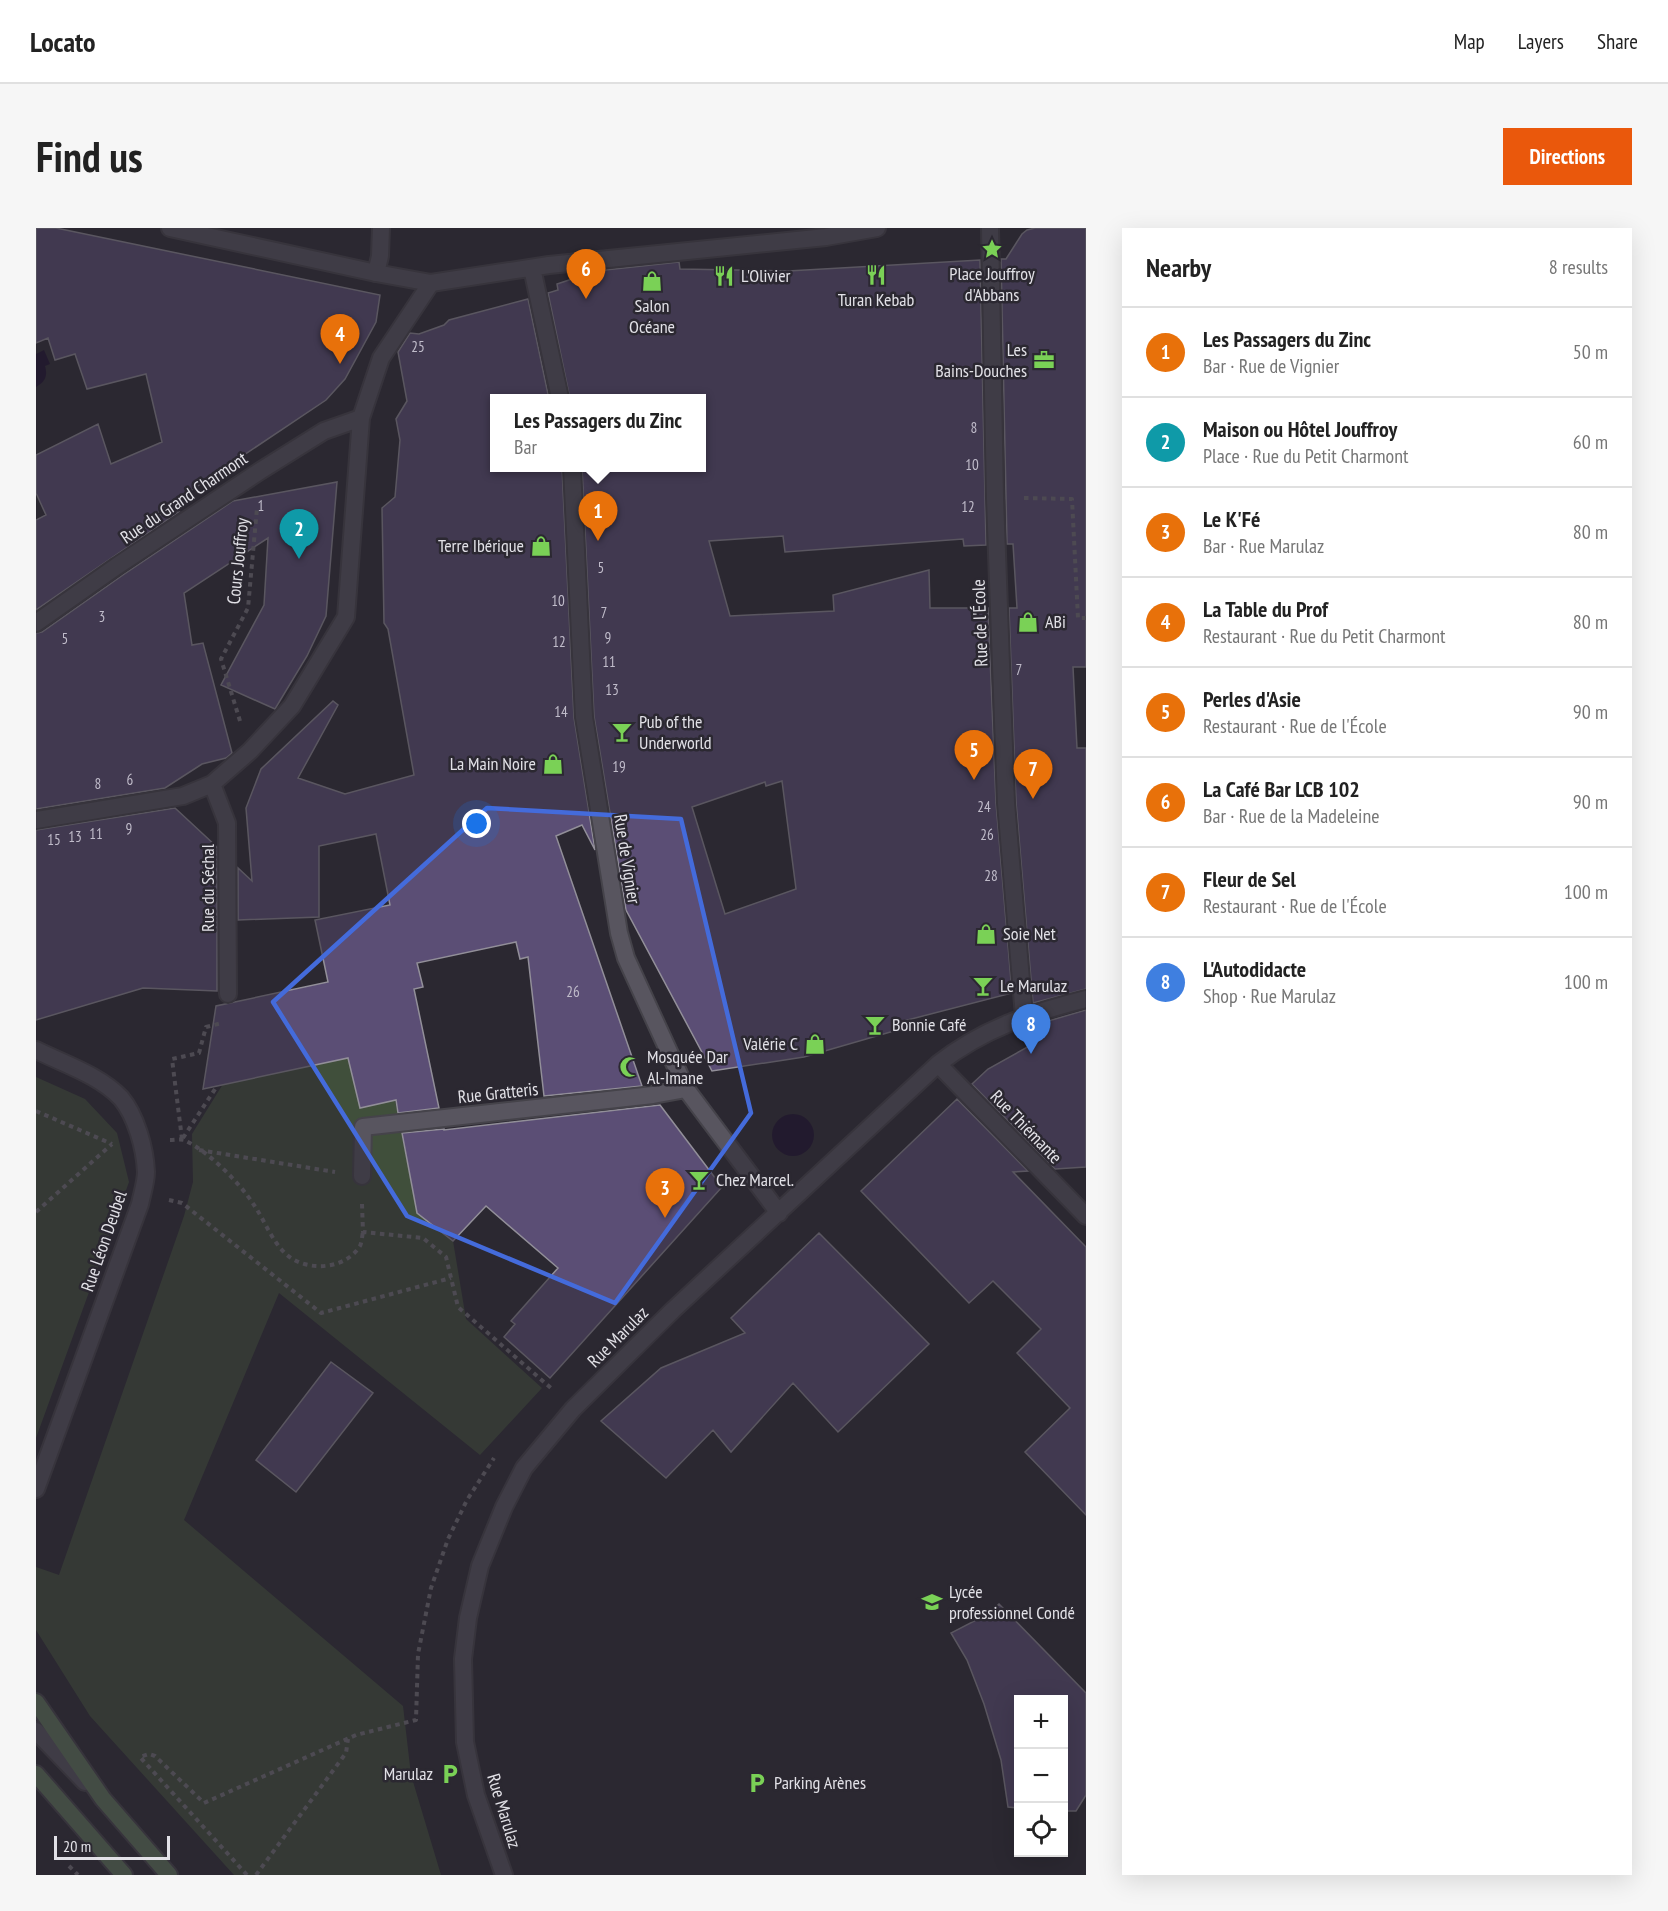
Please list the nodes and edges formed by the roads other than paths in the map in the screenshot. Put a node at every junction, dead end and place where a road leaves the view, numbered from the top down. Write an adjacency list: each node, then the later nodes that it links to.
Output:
1 (170, 228): 6 (street)
2 (381, 228): 6 (street)
3 (877, 228): 5 (street)
4 (990, 228): 16 (street, Rue de l'École)
5 (532, 268): 7 (street); 8 (street)
6 (376, 273): 7 (street)
7 (431, 283): 9 (street)
8 (559, 394)
9 (361, 418): 11 (street, Rue du Grand Charmont); 12 (street)
10 (572, 472): 19 (street, Rue de Vignier)
11 (36, 623)
12 (212, 784): 13 (street); 14 (street, Rue du Séchal)
13 (36, 819)
14 (228, 994)
15 (1086, 999): 16 (street, Rue Marulaz)
16 (1024, 1016): 18 (street, Rue Marulaz)
17 (36, 1050): 23 (street, Rue Léon Deubel)
18 (938, 1064): 21 (street, Rue Marulaz); 22 (street, Rue Thiémante)
19 (686, 1089): 20 (street, Rue Gratteris); 21 (street, Rue de Vignier)
20 (362, 1176)
21 (779, 1214): 30 (street, Rue Marulaz)
22 (1086, 1216)
23 (36, 1489)
24 (36, 1702): 27 (main road)
25 (36, 1731): 27 (street)
26 (39, 1784): 28 (main road)
27 (103, 1800): 29 (main road)
28 (124, 1875)
29 (169, 1875)
30 (504, 1875)

